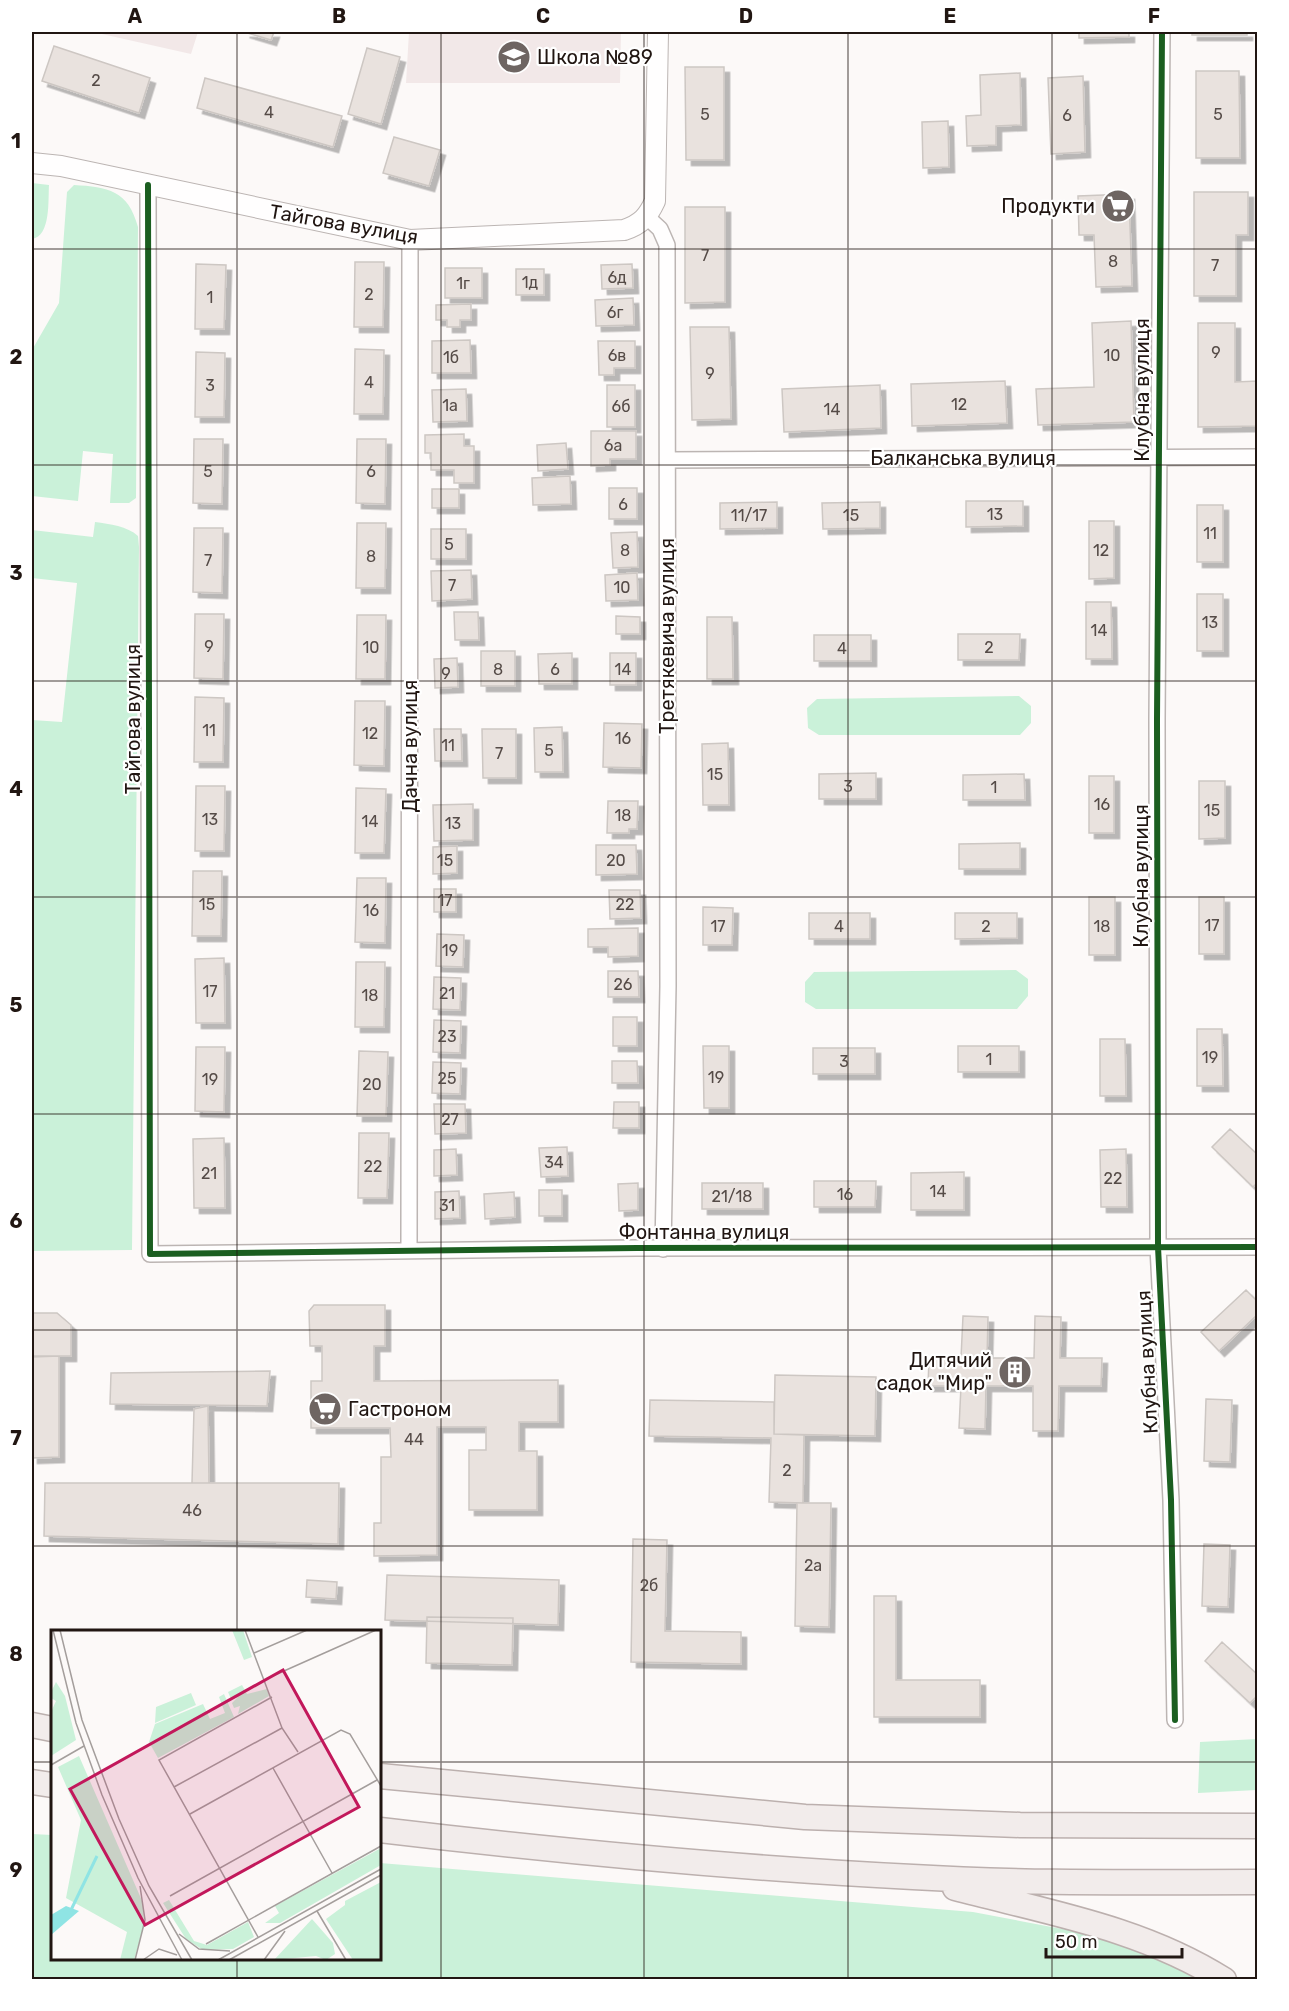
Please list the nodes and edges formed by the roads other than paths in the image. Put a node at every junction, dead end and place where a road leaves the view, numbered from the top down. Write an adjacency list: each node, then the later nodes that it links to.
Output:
1 (658, 32): 5 (street)
2 (1162, 32): 7 (street, Клубна вулиця)
3 (32, 163): 4 (street, Тайгова вулиця)
4 (148, 185): 6 (street, Тайгова вулиця); 14 (street, Тайгова вулиця)
5 (647, 217): 6 (street, Тайгова вулиця); 9 (street, Третякевича вулиця)
6 (410, 240): 13 (street, Дачна вулиця)
7 (1158, 457): 8 (street, Балканська вулиця); 9 (street, Балканська вулиця); 10 (street, Клубна вулиця)
8 (1257, 457)
9 (668, 460): 12 (street, Третякевича вулиця)
10 (1158, 1247): 11 (street, Фонтанна вулиця); 12 (street, Фонтанна вулиця); 15 (street, Клубна вулиця)
11 (1257, 1247)
12 (663, 1249): 13 (street, Фонтанна вулиця)
13 (409, 1251): 14 (street, Фонтанна вулиця)
14 (150, 1254)
15 (1174, 1720)
16 (32, 1725): 17 (main road)
17 (51, 1729)
18 (381, 1776): 21 (main road)
19 (32, 1782): 20 (main road)
20 (51, 1785)
21 (1257, 1826)
22 (381, 1830): 23 (main road)
23 (915, 1877): 24 (main road); 25 (main road)
24 (1257, 1882)
25 (1224, 1980)

